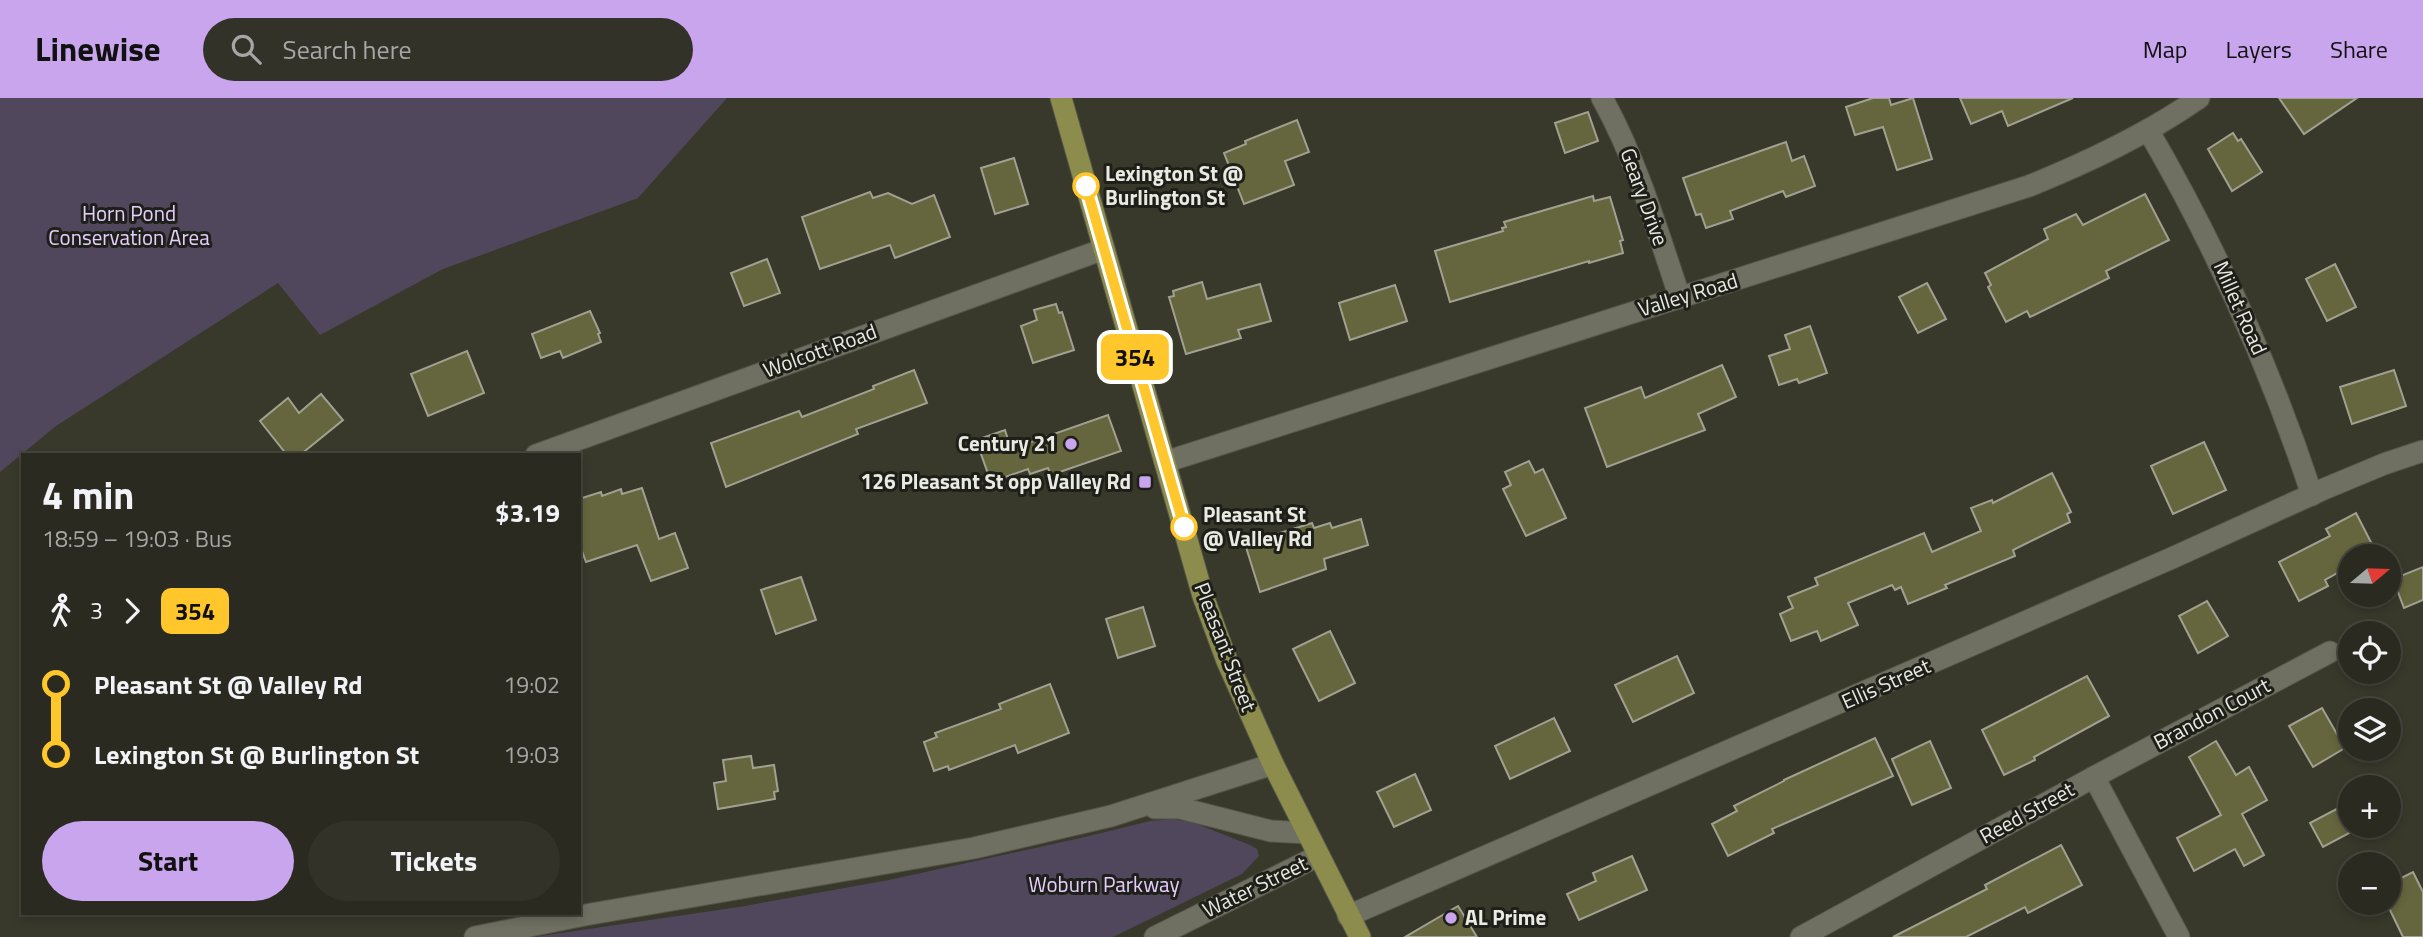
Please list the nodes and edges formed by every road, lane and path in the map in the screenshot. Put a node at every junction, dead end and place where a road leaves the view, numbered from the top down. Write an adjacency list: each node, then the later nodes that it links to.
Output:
1 (1061, 98): 5 (main road, Pleasant Street)
2 (1602, 98): 6 (street, Geary Drive)
3 (2199, 98): 4 (street, Valley Road)
4 (2148, 130): 6 (street, Valley Road); 10 (street, Millet Road)
5 (1104, 249): 8 (street, Wolcott Road); 9 (main road, Pleasant Street)
6 (1680, 298): 9 (street, Valley Road)
7 (2423, 451): 10 (street, Ellis Street)
8 (542, 453)
9 (1165, 463): 12 (main road, Pleasant Street)
10 (2312, 495): 17 (street, Ellis Street)
11 (2330, 652): 13 (street, Brandon Court)
12 (1273, 764): 14 (street); 15 (main road, Pleasant Street)
13 (2094, 776): 21 (street, Reed Street); 22 (street, Reed Street)
14 (1129, 810): 15 (street); 18 (street)
15 (1307, 833): 16 (main road, Pleasant Street)
16 (1318, 856): 17 (main road, Pleasant Street); 19 (street, Water Street)
17 (1348, 916): 20 (main road, Pleasant Street)
18 (475, 937)
19 (1155, 937)
20 (1360, 937)
21 (1801, 937)
22 (2179, 937)

